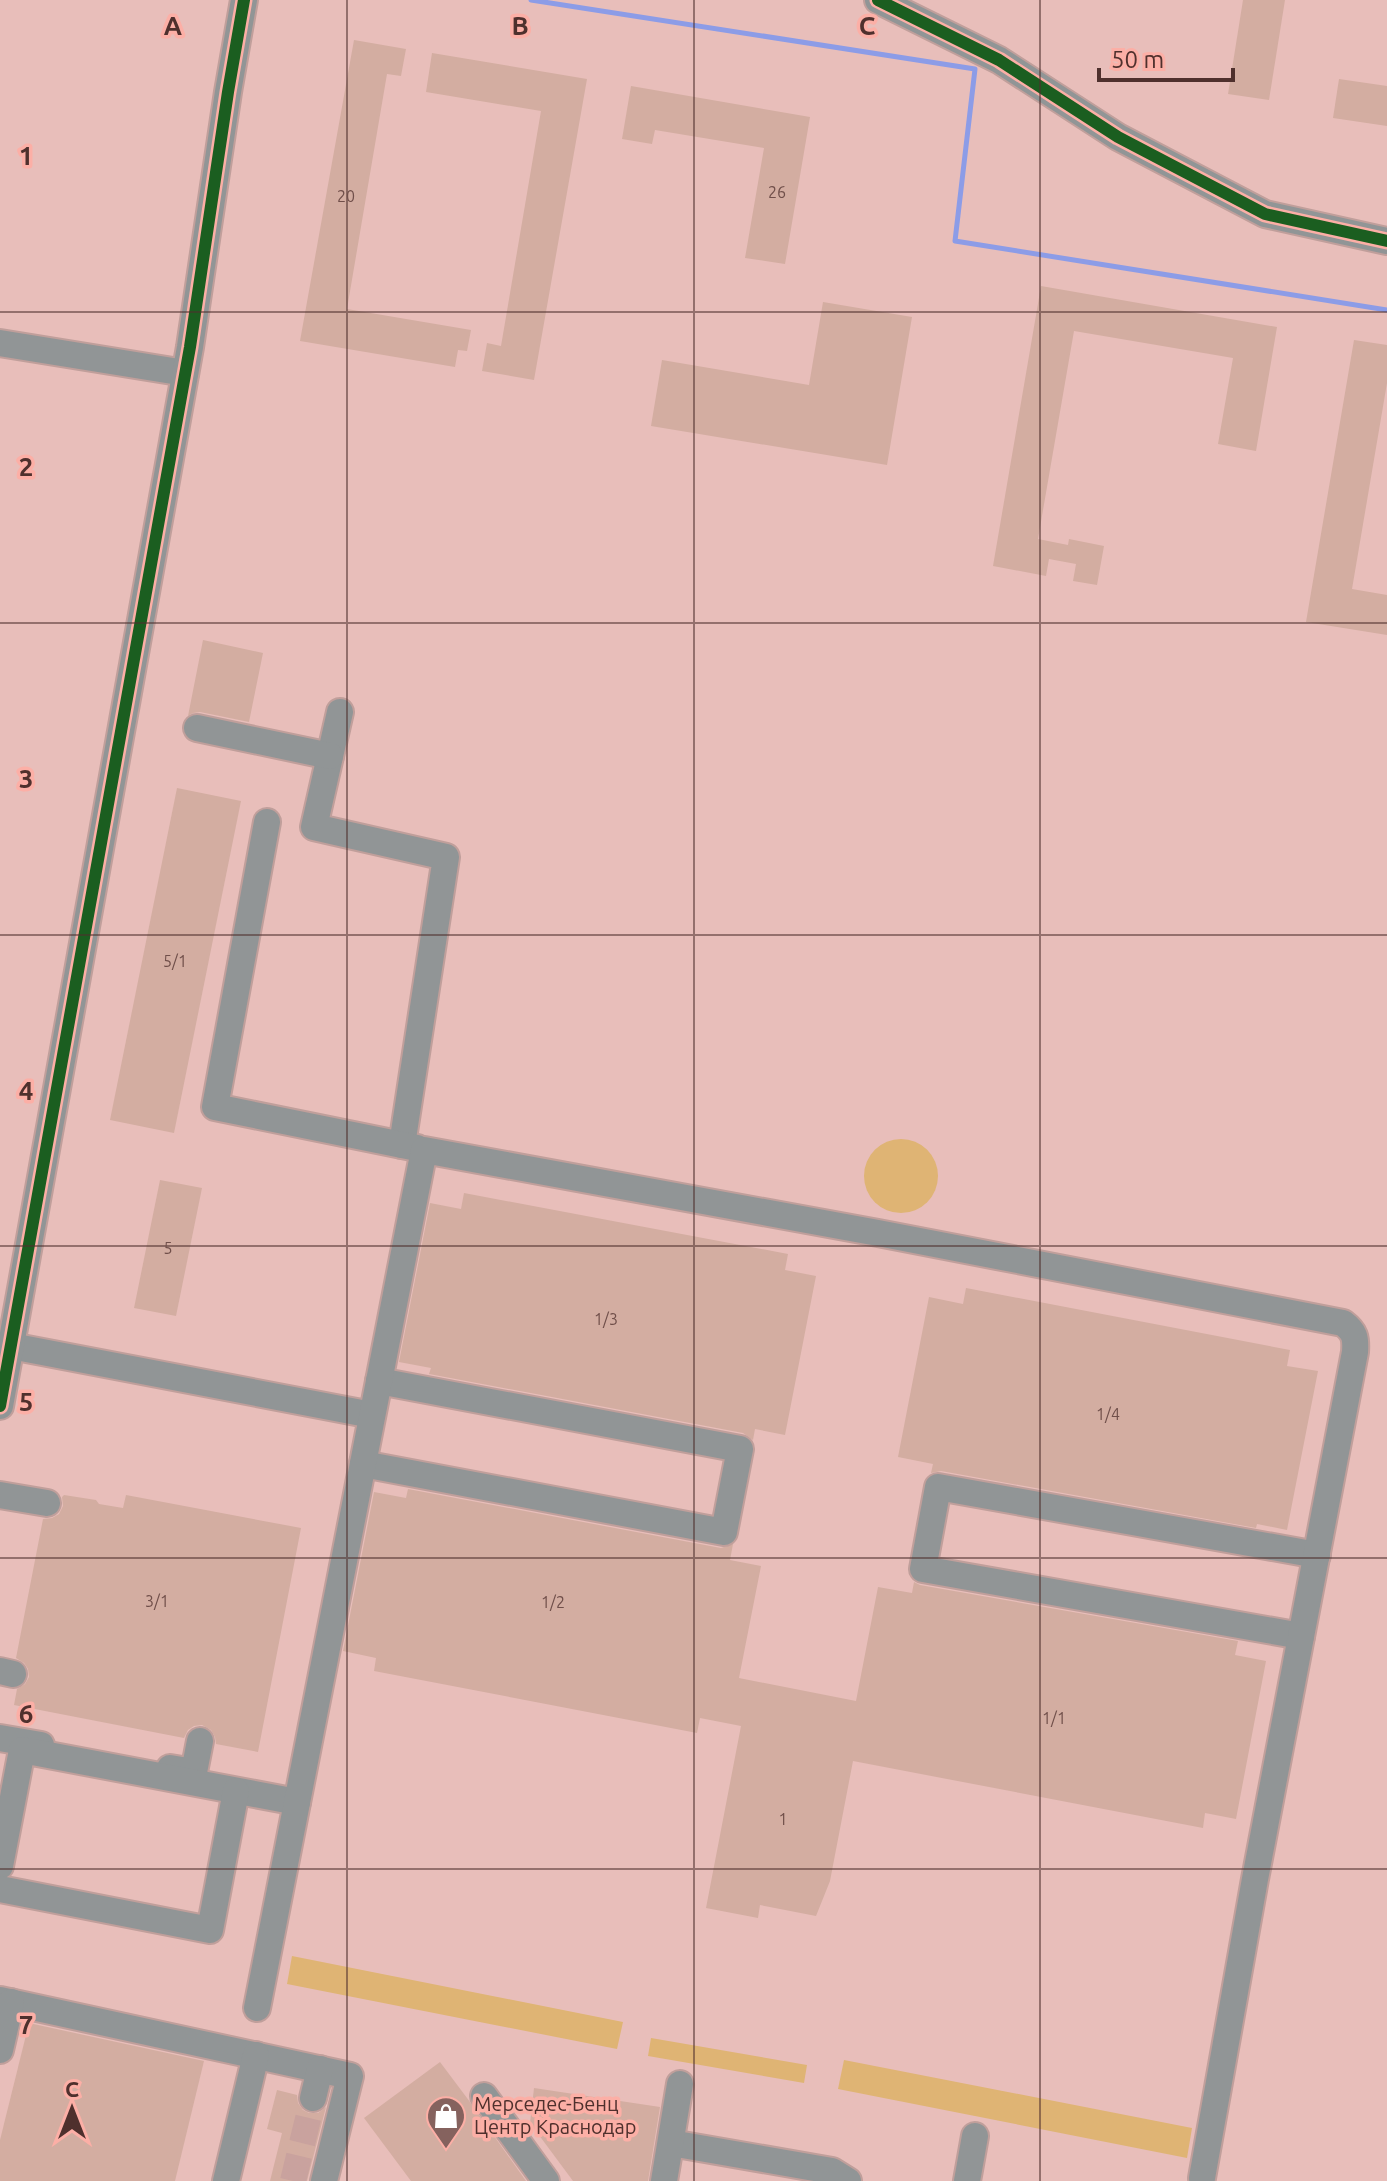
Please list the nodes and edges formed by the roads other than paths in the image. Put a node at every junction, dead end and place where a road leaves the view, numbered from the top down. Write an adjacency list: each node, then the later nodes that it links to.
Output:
1 (244, 0): 5 (street)
2 (878, 0): 3 (street)
3 (1387, 241)
4 (0, 343): 5 (street)
5 (185, 373): 11 (street)
6 (340, 712): 8 (street)
7 (197, 728): 8 (street)
8 (330, 756): 10 (street)
9 (267, 822): 10 (street)
10 (413, 1148): 12 (street); 18 (street)
11 (11, 1346): 13 (street); 14 (street)
12 (379, 1381): 14 (street); 15 (street)
13 (0, 1406)
14 (372, 1415): 15 (street)
15 (363, 1464): 23 (street)
16 (0, 1495): 17 (street)
17 (47, 1503)
18 (1317, 1555): 19 (street); 19 (street)
19 (1301, 1636): 36 (street)
20 (0, 1738): 21 (street)
21 (200, 1741)
22 (236, 1791): 23 (street); 24 (street); 25 (street)
23 (297, 1802): 27 (street)
24 (0, 1866)
25 (0, 1889)
26 (6, 2001): 28 (street); 29 (street)
27 (257, 2008)
28 (0, 2050)
29 (256, 2055): 30 (street); 37 (street)
30 (320, 2069): 33 (street); 38 (street)
31 (680, 2084): 35 (street)
32 (484, 2096): 39 (street)
33 (313, 2098)
34 (975, 2136): 42 (street)
35 (671, 2143): 40 (street); 41 (street)
36 (1202, 2178)
37 (226, 2181)
38 (324, 2181)
39 (546, 2181)
40 (664, 2181)
41 (848, 2181)
42 (967, 2181)

